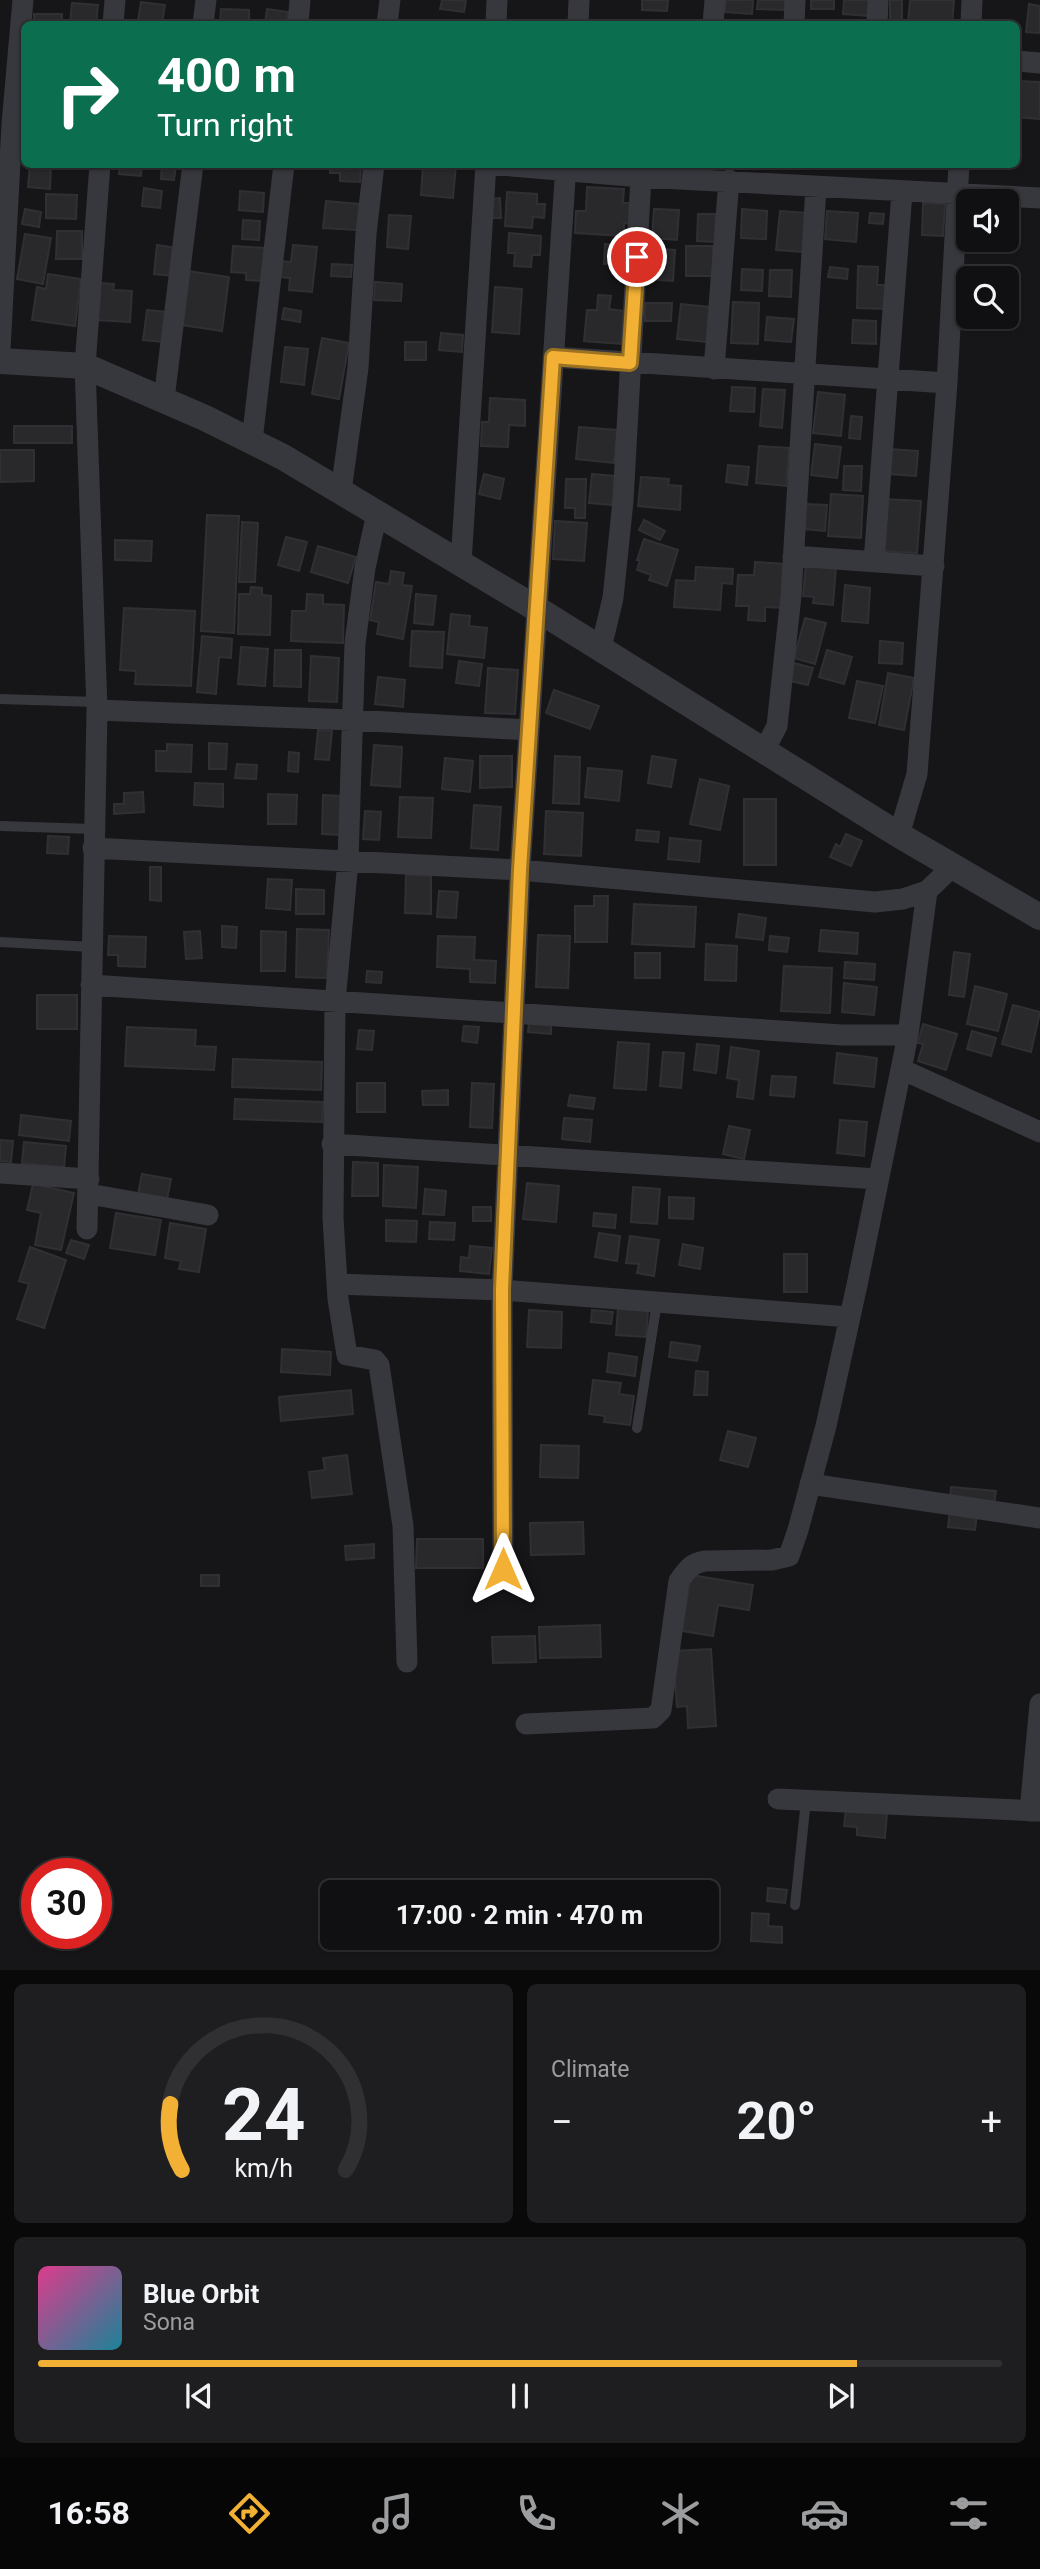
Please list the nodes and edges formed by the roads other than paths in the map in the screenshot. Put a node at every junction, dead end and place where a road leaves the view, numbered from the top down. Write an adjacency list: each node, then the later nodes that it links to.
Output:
1 (23, 0): 24 (street)
2 (115, 0): 12 (street)
3 (206, 0): 13 (street)
4 (300, 0): 14 (street)
5 (390, 0): 15 (street)
6 (498, 0): 16 (street)
7 (579, 0): 17 (street)
8 (715, 0): 18 (street)
9 (795, 0): 19 (street)
10 (878, 0): 20 (street)
11 (972, 0): 21 (street)
12 (113, 21)
13 (203, 21)
14 (298, 21)
15 (387, 21)
16 (496, 21)
17 (578, 21)
18 (713, 21)
19 (794, 21)
20 (877, 21)
21 (971, 21)
22 (1020, 61): 23 (street)
23 (1040, 63)
24 (14, 81): 41 (street)
25 (100, 168): 45 (street)
26 (193, 168): 50 (street)
27 (284, 168): 51 (street)
28 (374, 168): 52 (street)
29 (487, 168): 56 (street)
30 (566, 168): 33 (street); 42 (street)
31 (959, 168): 36 (street)
32 (783, 174): 34 (street); 35 (street)
33 (641, 177): 34 (street); 44 (street)
34 (729, 180): 46 (street)
35 (816, 187): 37 (street); 47 (street)
36 (957, 189)
37 (902, 192): 38 (street); 48 (street)
38 (956, 195): 49 (street)
39 (1019, 197): 40 (street)
40 (1040, 198)
41 (0, 350)
42 (553, 357): 44 (street); 58 (street)
43 (0, 361): 45 (street)
44 (630, 363): 46 (street); 59 (street)
45 (85, 366): 50 (street); 61 (street)
46 (714, 369): 47 (street)
47 (806, 376): 48 (street); 54 (street)
48 (887, 380): 49 (street); 55 (street)
49 (947, 383): 57 (street)
50 (164, 399): 51 (street)
51 (252, 441): 52 (street)
52 (341, 491): 53 (street)
53 (377, 513): 56 (street); 62 (street)
54 (793, 556): 55 (street); 64 (street)
55 (874, 562): 57 (street)
56 (461, 563): 58 (street)
57 (934, 566): 66 (street)
58 (537, 609): 59 (street); 63 (street)
59 (601, 648): 64 (street)
60 (0, 699): 61 (lane)
61 (97, 706): 62 (street); 67 (street)
62 (352, 720): 63 (street); 68 (street)
63 (529, 730): 70 (street)
64 (765, 751): 66 (street)
65 (0, 826): 67 (lane)
66 (899, 835): 69 (street)
67 (93, 839): 68 (street); 74 (street)
68 (348, 861): 70 (street); 76 (street)
69 (952, 867): 71 (street); 72 (street)
70 (520, 870): 71 (street); 77 (street)
71 (927, 891): 78 (street)
72 (1040, 916)
73 (0, 942): 74 (lane)
74 (92, 947): 75 (street)
75 (91, 985): 76 (street); 85 (street)
76 (335, 1002): 77 (street); 81 (street)
77 (514, 1013): 78 (street); 82 (street)
78 (908, 1035): 79 (street)
79 (901, 1069): 80 (street); 84 (street)
80 (1040, 1132)
81 (332, 1144): 82 (street); 88 (street)
82 (509, 1157): 84 (street); 89 (street)
83 (0, 1173): 85 (street)
84 (878, 1179): 91 (street)
85 (89, 1187): 86 (street); 87 (street)
86 (208, 1214)
87 (87, 1229)
88 (337, 1284): 89 (street); 96 (street)
89 (502, 1290): 90 (street); 95 (street)
90 (657, 1302): 91 (street); 92 (lane)
91 (849, 1317): 93 (street)
92 (637, 1428)
93 (810, 1484): 94 (street); 98 (street)
94 (1040, 1518)
95 (503, 1569)
96 (407, 1662)
97 (1040, 1704): 101 (street)
98 (526, 1724)
99 (778, 1799): 100 (street)
100 (806, 1800): 101 (street); 102 (lane)
101 (1035, 1811)
102 (794, 1905)

